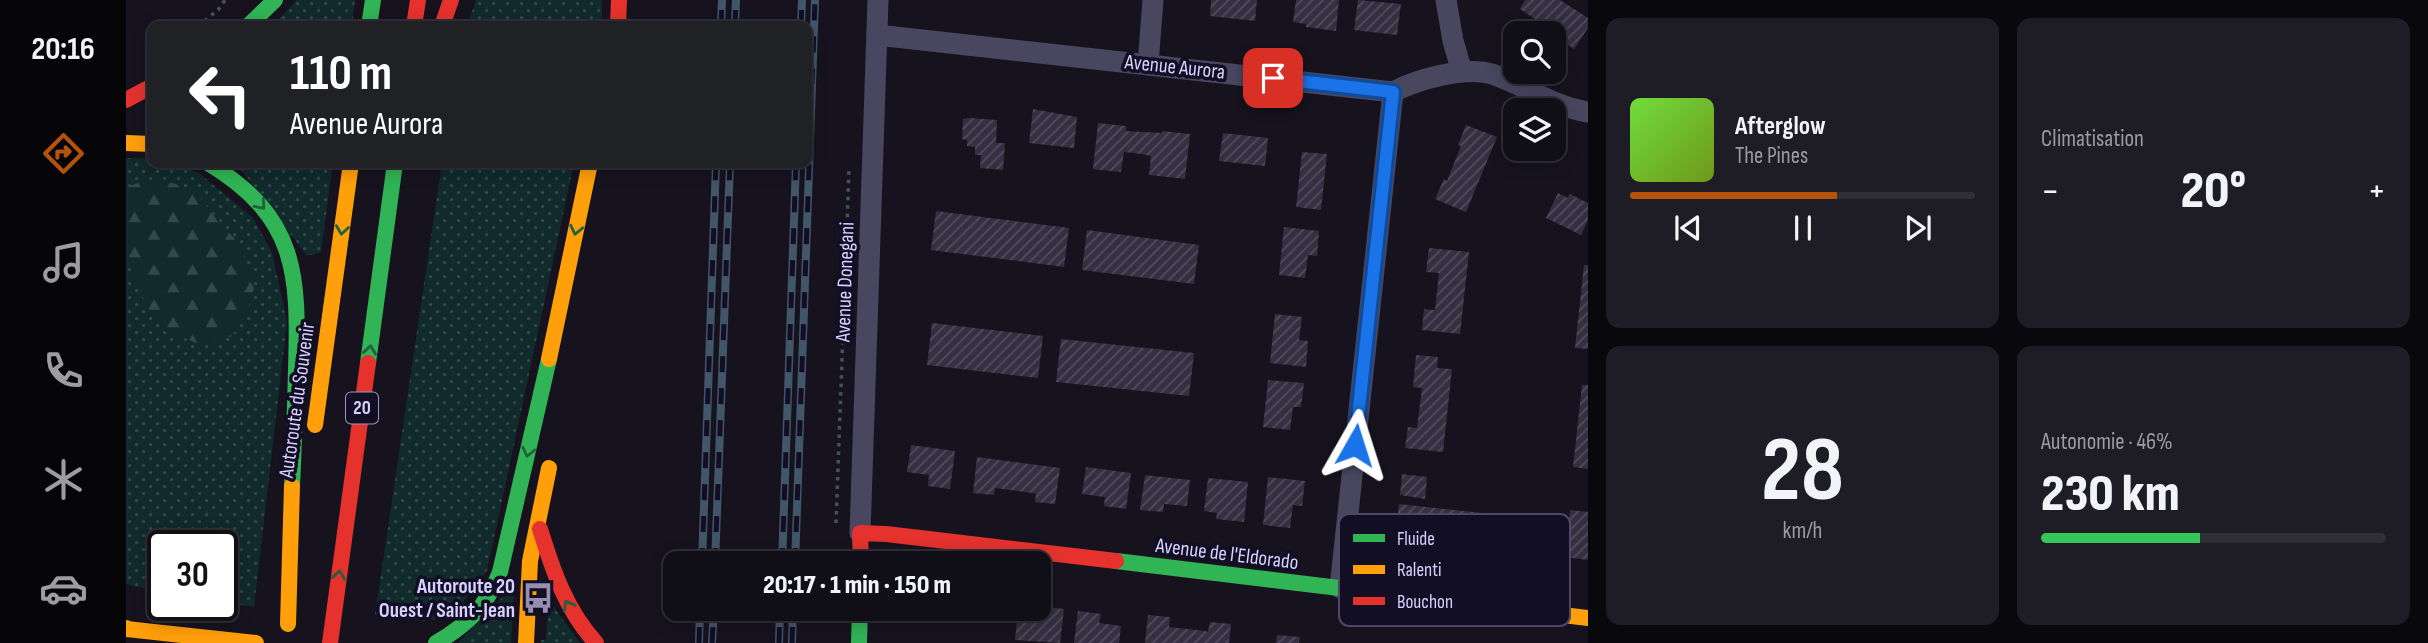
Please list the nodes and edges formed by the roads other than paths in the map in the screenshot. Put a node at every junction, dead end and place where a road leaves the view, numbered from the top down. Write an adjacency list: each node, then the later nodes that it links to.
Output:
1 (275, 0): 9 (main road)
2 (373, 0): 10 (main road)
3 (418, 0): 11 (main road)
4 (450, 0): 12 (main road)
5 (619, 0): 13 (main road)
6 (878, 0): 14 (street, Avenue Donegani)
7 (1153, 0): 15 (street)
8 (1446, 0): 16 (street)
9 (253, 21)
10 (370, 21)
11 (415, 21)
12 (444, 21)
13 (618, 21)
14 (877, 35): 15 (street, Avenue Aurora); 32 (street, Avenue Donegani)
15 (1148, 64): 18 (street, Avenue Aurora)
16 (1462, 72): 18 (street, Avenue Aurora); 20 (street, Avenue Aurora)
17 (147, 89): 19 (main road)
18 (1393, 92): 30 (street)
19 (126, 100)
20 (1588, 112)
21 (126, 143): 22 (main road)
22 (147, 145)
23 (215, 168): 38 (main road, one-way to 38)
24 (350, 168): 27 (main road, Autoroute du Souvenir / 20, one-way to 27)
25 (395, 168): 42 (main road, 20, one-way to 25)
26 (589, 168): 43 (main road, one-way to 43)
27 (314, 434)
28 (551, 457): 31 (main road)
29 (308, 475): 38 (main road, Autoroute du Souvenir)
30 (1348, 514)
31 (539, 524): 44 (main road); 45 (main road, one-way to 31)
32 (860, 533): 33 (main road, Avenue Donegani); 34 (main road, Avenue de l'Eldorado)
33 (861, 551)
34 (1339, 588)
35 (1570, 616): 36 (main road, Avenue de l'Eldorado)
36 (1588, 618)
37 (860, 621): 46 (main road)
38 (288, 624): 41 (main road, Autoroute du Souvenir)
39 (126, 628): 40 (main road)
40 (256, 643)
41 (285, 643)
42 (330, 643)
43 (436, 643)
44 (526, 643)
45 (596, 643)
46 (859, 643)

